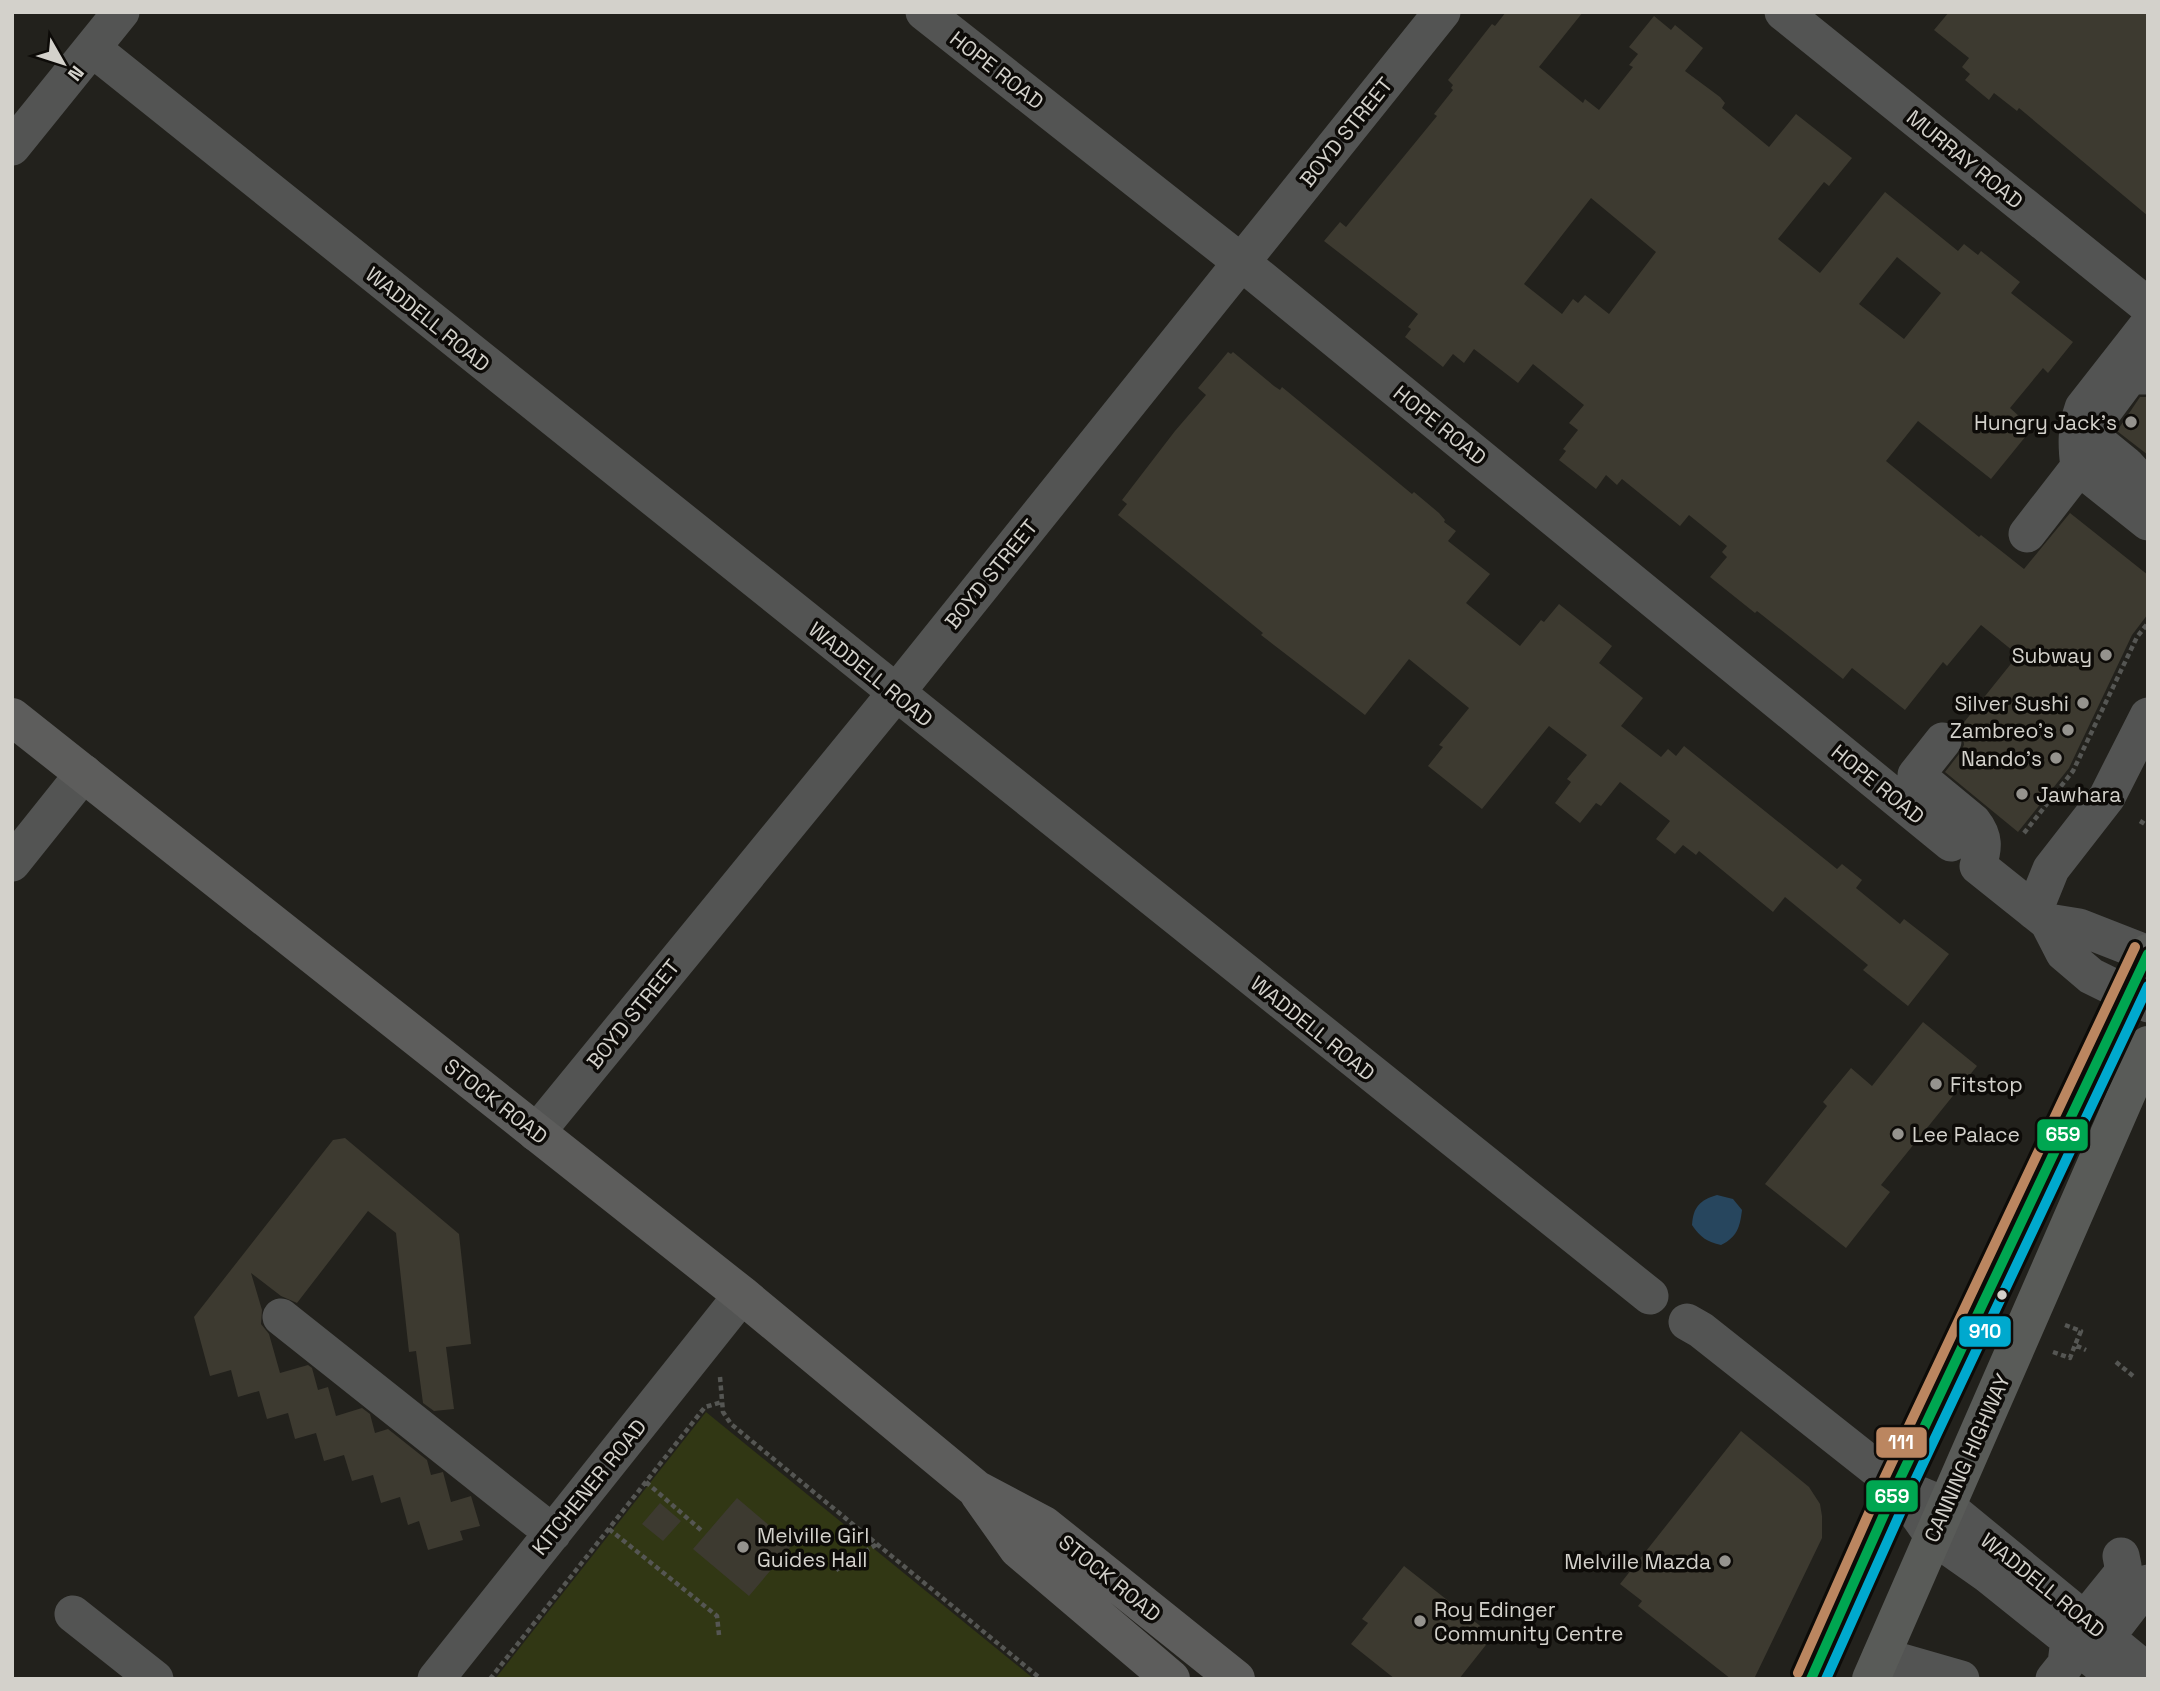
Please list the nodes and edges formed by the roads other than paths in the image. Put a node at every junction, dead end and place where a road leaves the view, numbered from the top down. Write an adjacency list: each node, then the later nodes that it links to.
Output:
1 (121, 12): 5 (street)
2 (924, 12): 7 (street, HOPE ROAD)
3 (1442, 12): 7 (street, BOYD STREET)
4 (1783, 12): 8 (street, MURRAY ROAD)
5 (93, 49): 6 (street); 15 (street, WADDELL ROAD)
6 (12, 147)
7 (1241, 262): 15 (street, BOYD STREET); 20 (street, HOPE ROAD)
8 (2148, 306)
9 (2148, 325): 11 (street)
10 (2148, 376): 12 (street)
11 (2079, 467): 13 (street); 14 (street)
12 (2148, 489)
13 (2148, 522)
14 (2026, 534)
15 (895, 694): 26 (street, BOYD STREET); 28 (street, WADDELL ROAD)
16 (2148, 716): 22 (street)
17 (12, 717): 19 (main road, STOCK ROAD)
18 (1944, 741): 22 (street)
19 (84, 774): 21 (street); 26 (main road, STOCK ROAD)
20 (1951, 844)
21 (12, 863)
22 (2041, 917): 23 (street); 24 (street)
23 (2148, 954): 24 (highway)
24 (2138, 999): 31 (highway)
25 (2148, 1045): 33 (highway, CANNING HIGHWAY)
26 (536, 1133): 27 (main road, STOCK ROAD)
27 (742, 1295): 32 (main road, STOCK ROAD); 34 (street, KITCHENER ROAD)
28 (1650, 1296)
29 (281, 1317): 34 (street)
30 (1688, 1322): 31 (street, WADDELL ROAD)
31 (1897, 1485): 33 (street, WADDELL ROAD); 44 (highway)
32 (976, 1489): 42 (main road, STOCK ROAD); 43 (main road, STOCK ROAD)
33 (1940, 1521): 37 (street, WADDELL ROAD); 38 (highway, CANNING HIGHWAY)
34 (552, 1532): 41 (street, KITCHENER ROAD)
35 (2135, 1570): 37 (street)
36 (73, 1614): 40 (street)
37 (2084, 1654): 39 (street, WADDELL ROAD)
38 (1876, 1667): 45 (street)
39 (2148, 1672)
40 (155, 1679)
41 (436, 1679)
42 (1171, 1679)
43 (1236, 1679)
44 (1811, 1679)
45 (1961, 1679)

